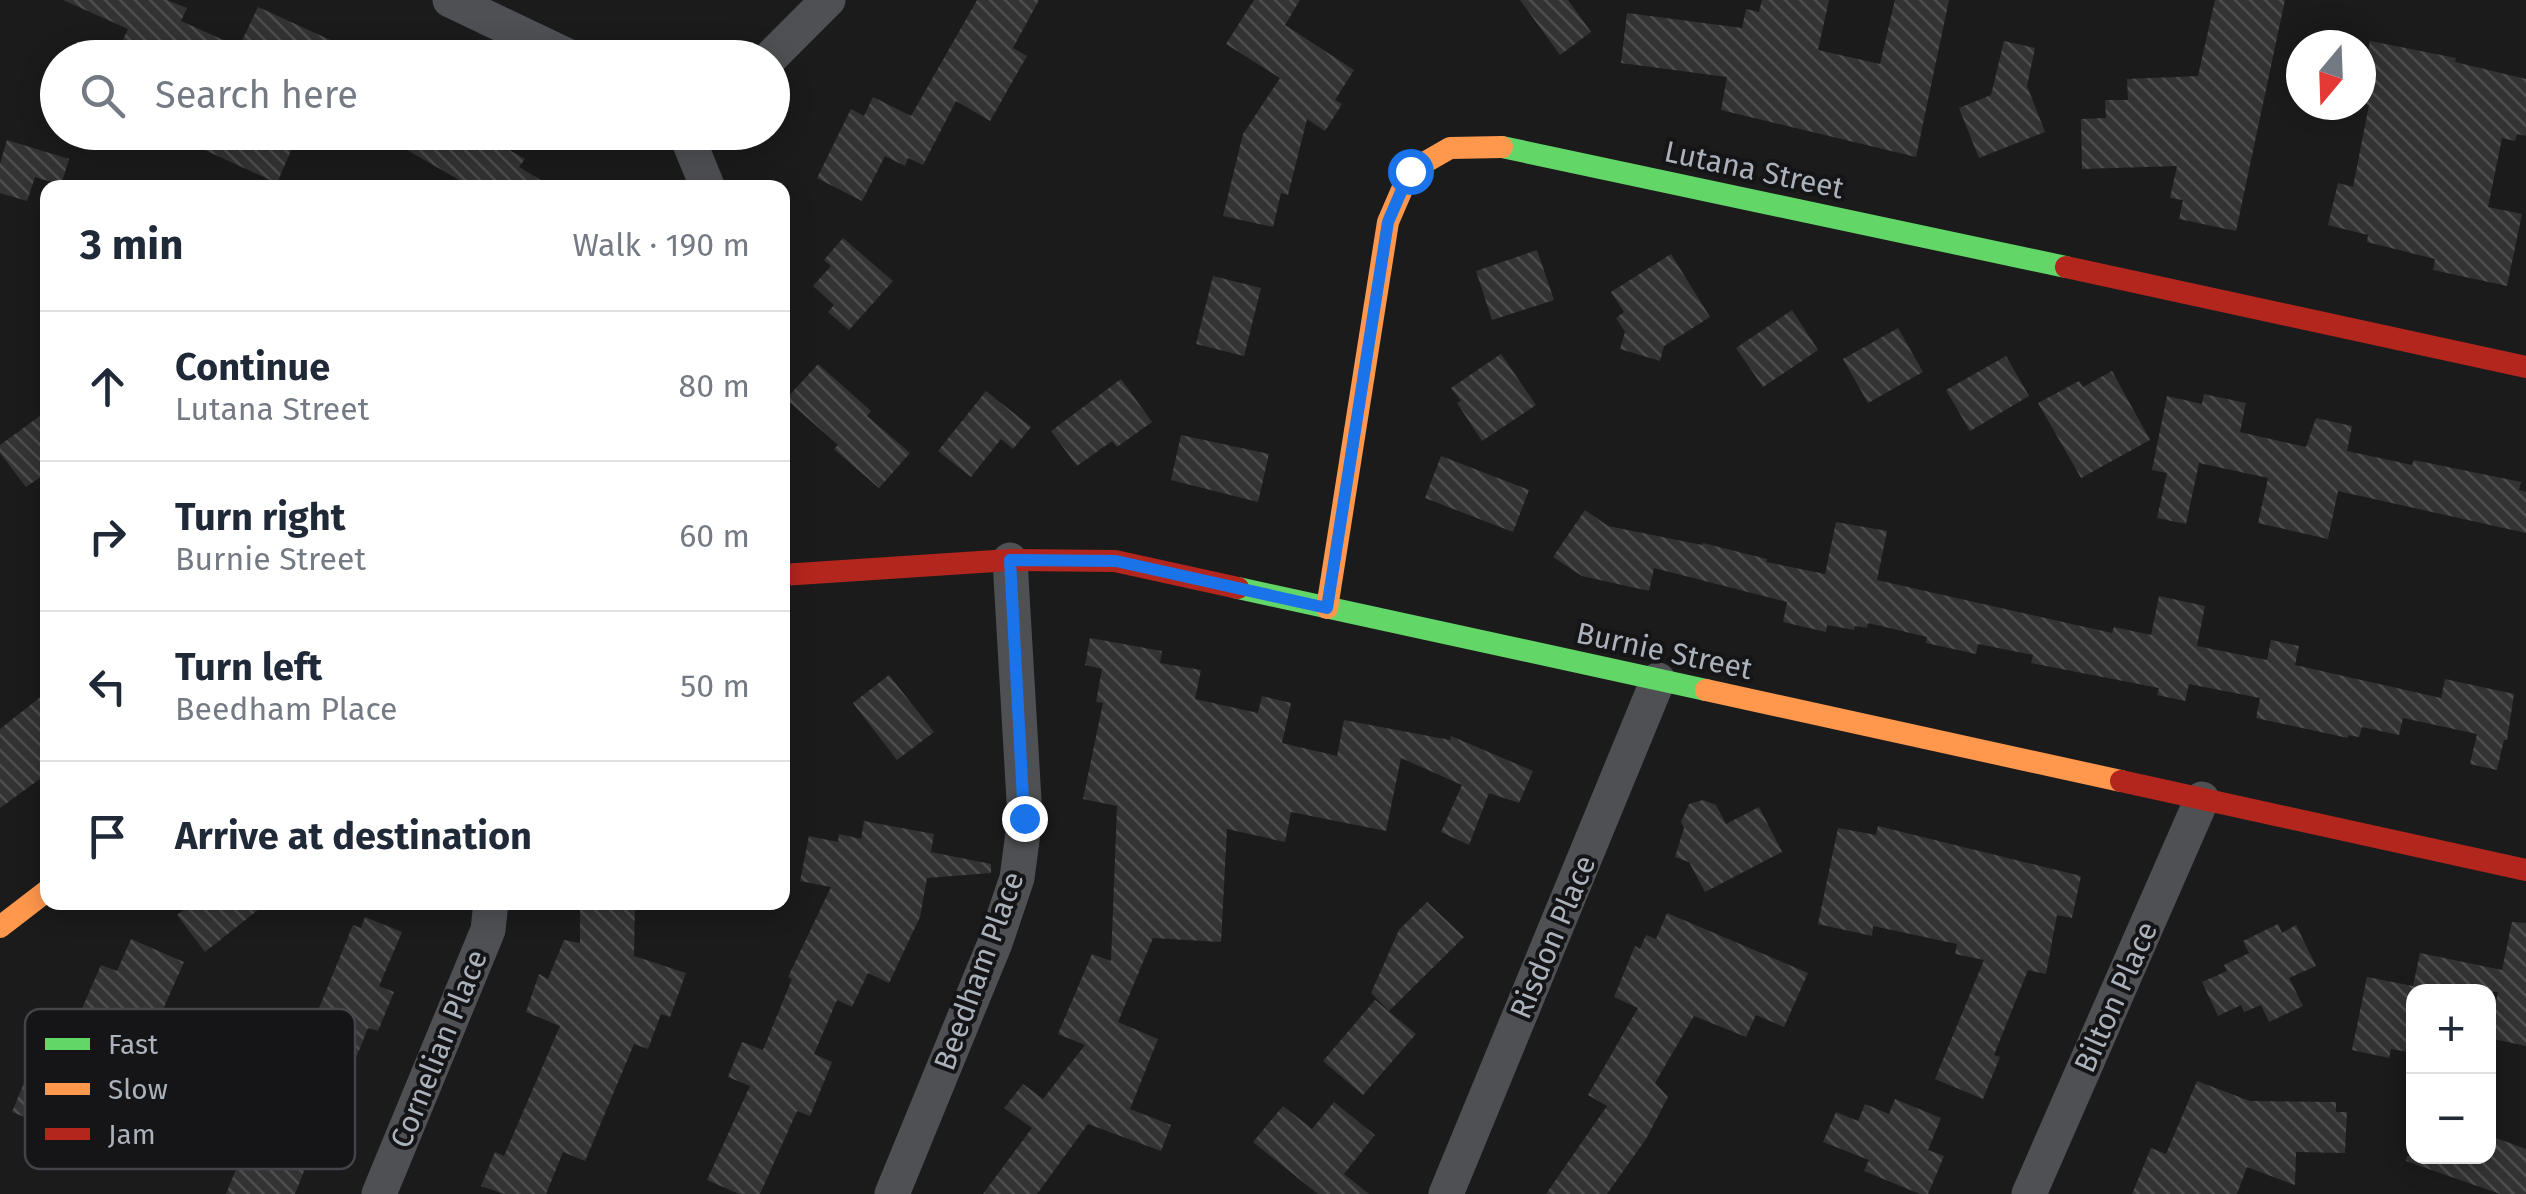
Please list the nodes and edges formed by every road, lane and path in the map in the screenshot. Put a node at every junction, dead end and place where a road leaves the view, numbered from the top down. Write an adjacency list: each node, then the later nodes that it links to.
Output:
1 (450, 0): 3 (street)
2 (828, 0): 4 (street)
3 (534, 40)
4 (788, 40)
5 (694, 150): 6 (street)
6 (705, 180)
7 (2526, 367): 10 (street, Lutana Street)
8 (1010, 560): 9 (street, Burnie Street); 10 (street, Burnie Street); 18 (street, Beedham Place)
9 (790, 574)
10 (1327, 608): 11 (street, Burnie Street)
11 (1658, 680): 12 (street, Burnie Street); 19 (street, Risdon Place)
12 (2202, 799): 13 (street, Burnie Street); 20 (street, Bilton Place)
13 (2526, 870)
14 (40, 896): 16 (street)
15 (490, 910): 17 (street, Cornelian Place)
16 (0, 926)
17 (379, 1194)
18 (892, 1194)
19 (1446, 1194)
20 (2029, 1194)

